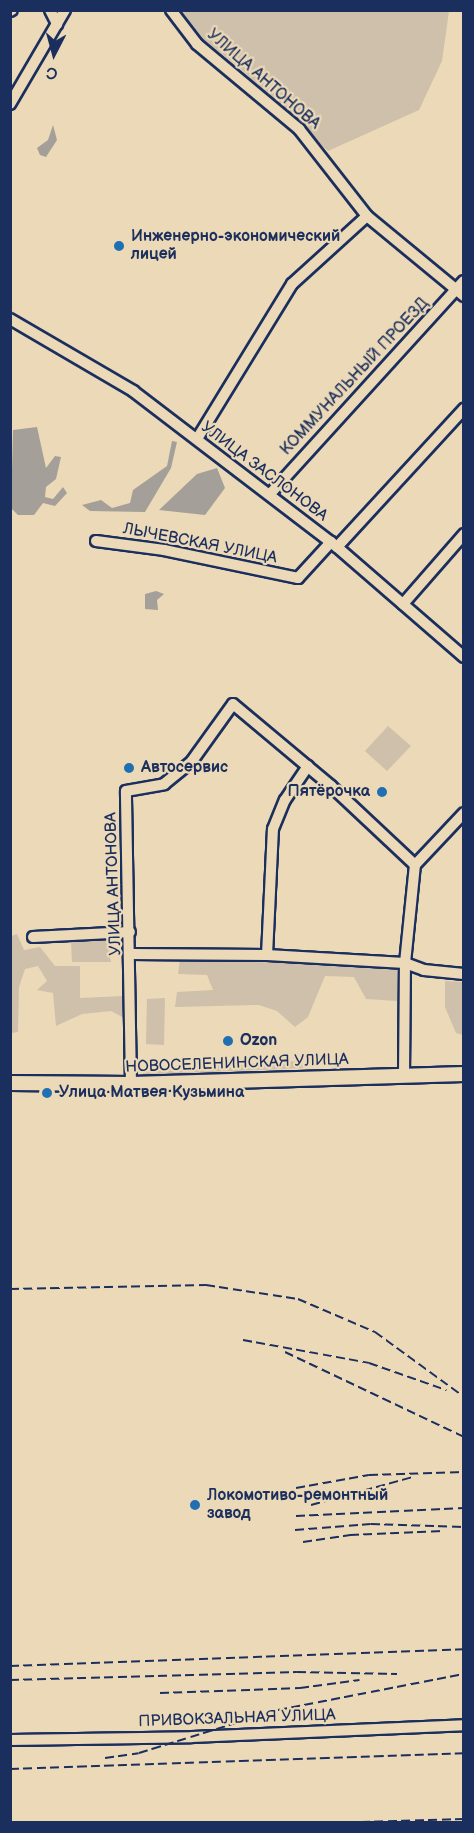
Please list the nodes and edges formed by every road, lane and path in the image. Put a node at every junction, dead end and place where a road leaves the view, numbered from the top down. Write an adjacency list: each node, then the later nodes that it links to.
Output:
1 (50, 10): 4 (street)
2 (65, 10): 4 (street)
3 (171, 10): 6 (street, УЛИЦА АНТОНОВА)
4 (57, 24): 5 (street)
5 (10, 104)
6 (367, 216): 7 (street, УЛИЦА АНТОНОВА); 10 (street)
7 (461, 288): 11 (street, КОММУНАЛЬНЫЙ ПРОЕЗД)
8 (10, 319): 10 (street, УЛИЦА ЗАСЛОНОВА)
9 (464, 409): 14 (street)
10 (197, 439): 11 (street, УЛИЦА ЗАСЛОНОВА)
11 (270, 494): 14 (street, УЛИЦА ЗАСЛОНОВА)
12 (464, 534): 15 (street)
13 (96, 541): 14 (street, ЛЫЧЕВСКАЯ УЛИЦА)
14 (334, 544): 15 (street, УЛИЦА ЗАСЛОНОВА)
15 (403, 604): 16 (street, УЛИЦА ЗАСЛОНОВА)
16 (464, 657)
17 (308, 766): 19 (street); 20 (street, УЛИЦА АНТОНОВА); 23 (street)
18 (464, 813): 19 (street)
19 (416, 865): 24 (street)
20 (130, 932): 21 (street); 22 (street, УЛИЦА АНТОНОВА)
21 (33, 937)
22 (131, 954): 23 (street); 29 (street, УЛИЦА АНТОНОВА)
23 (267, 955): 24 (street)
24 (405, 963): 25 (street); 27 (street)
25 (464, 974)
26 (464, 1074): 27 (main road, НОВОСЕЛЕНИНСКАЯ УЛИЦА)
27 (404, 1075): 29 (main road, НОВОСЕЛЕНИНСКАЯ УЛИЦА)
28 (10, 1083): 29 (main road, НОВОСЕЛЕНИНСКАЯ УЛИЦА)
29 (131, 1084)
30 (464, 1725): 31 (street, ПРИВОКЗАЛЬНАЯ УЛИЦА)
31 (10, 1740)

